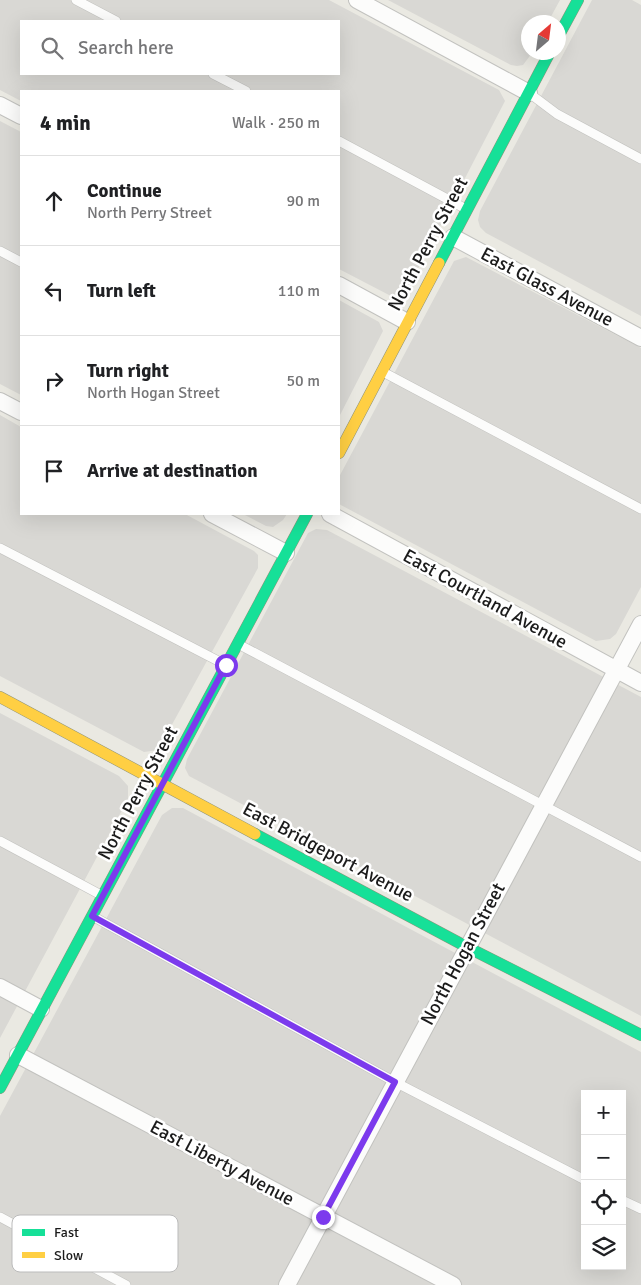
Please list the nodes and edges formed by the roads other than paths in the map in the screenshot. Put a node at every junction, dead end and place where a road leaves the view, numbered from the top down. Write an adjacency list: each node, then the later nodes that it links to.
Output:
1 (76, 0): 4 (lane)
2 (357, 0): 9 (street)
3 (578, 0): 5 (street)
4 (114, 20)
5 (566, 22)
6 (546, 60): 9 (street, North Perry Street)
7 (216, 75): 8 (lane)
8 (244, 90)
9 (529, 93): 13 (lane); 14 (street, North Perry Street)
10 (0, 105): 11 (street)
11 (20, 115)
12 (340, 142): 14 (lane)
13 (641, 159)
14 (466, 209): 15 (street, North Perry Street)
15 (453, 237): 19 (street, North Perry Street); 20 (street, East Glass Avenue)
16 (0, 251): 17 (lane)
17 (20, 261)
18 (340, 286): 19 (street)
19 (407, 322): 21 (street, North Perry Street)
20 (641, 338)
21 (382, 371): 24 (street, North Perry Street); 26 (lane)
22 (0, 401): 23 (street)
23 (20, 411)
24 (343, 432): 25 (street, North Perry Street)
25 (340, 448)
26 (641, 509)
27 (214, 515): 31 (street)
28 (306, 515): 31 (street, North Perry Street)
29 (332, 515): 35 (street, East Courtland Avenue)
30 (0, 548): 34 (lane)
31 (286, 553): 33 (street, North Perry Street)
32 (641, 624): 35 (street, North Hogan Street)
33 (238, 644): 34 (street, North Perry Street); 39 (lane)
34 (226, 665): 38 (street, North Perry Street)
35 (616, 671): 36 (street, East Courtland Avenue); 39 (street, North Hogan Street)
36 (641, 684)
37 (0, 697): 38 (street, East Bridgeport Avenue)
38 (162, 783): 42 (street, North Perry Street); 44 (street, East Bridgeport Avenue)
39 (543, 805): 41 (lane); 44 (street, North Hogan Street)
40 (0, 841): 42 (lane)
41 (641, 857)
42 (104, 896): 43 (street, North Perry Street)
43 (92, 916): 46 (street, North Perry Street); 49 (lane)
44 (467, 947): 47 (street, East Bridgeport Avenue); 49 (street, North Hogan Street)
45 (0, 987): 46 (street)
46 (41, 1009): 48 (street, North Perry Street)
47 (641, 1035)
48 (18, 1054): 50 (street, North Perry Street); 55 (street, East Liberty Avenue)
49 (395, 1082): 51 (lane); 55 (street, North Hogan Street)
50 (0, 1088)
51 (581, 1178)
52 (626, 1202): 53 (lane)
53 (641, 1209)
54 (0, 1217): 56 (lane)
55 (323, 1217): 59 (street, North Hogan Street); 60 (street, East Liberty Avenue)
56 (12, 1223)
57 (102, 1272): 58 (lane)
58 (126, 1285)
59 (286, 1285)
60 (453, 1285)

